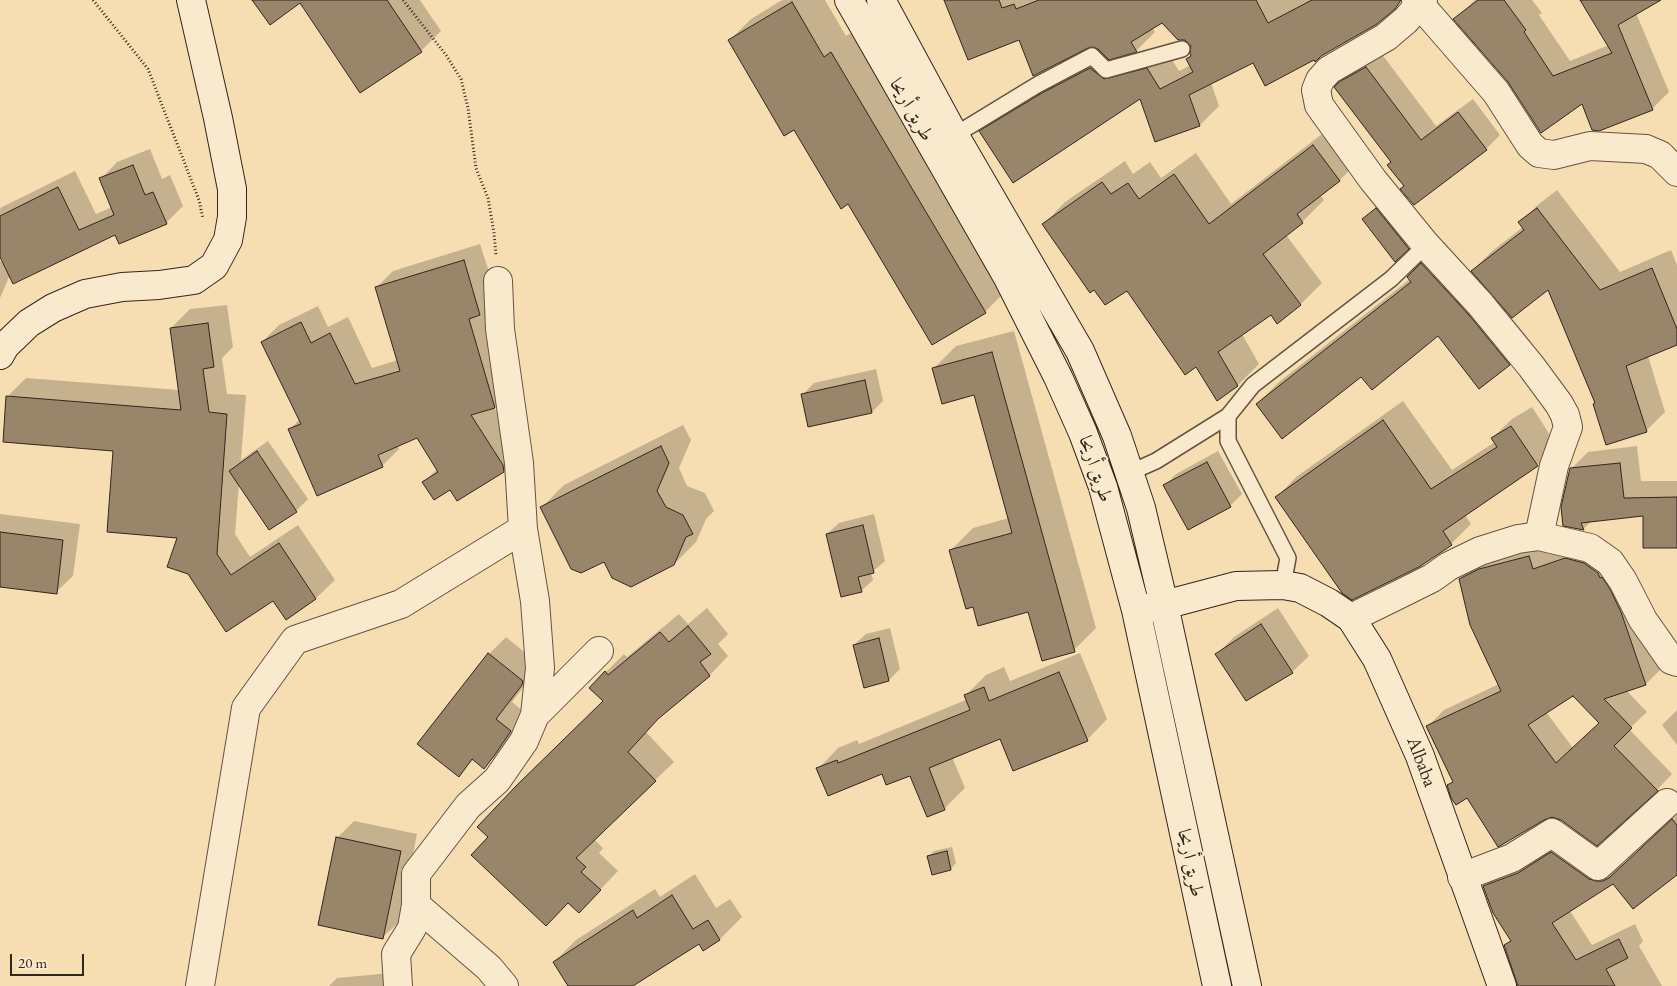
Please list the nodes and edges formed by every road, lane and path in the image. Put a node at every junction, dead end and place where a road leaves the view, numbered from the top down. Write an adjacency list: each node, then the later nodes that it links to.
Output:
1 (94, 0): 11 (path)
2 (191, 0): 14 (street)
3 (403, 0): 13 (path)
4 (839, 0): 7 (street, طريق أريحا)
5 (881, 0): 9 (street, طريق أريحا)
6 (1419, 2): 10 (street); 12 (street)
7 (855, 11): 21 (street, طريق أريحا)
8 (1182, 49): 9 (lane)
9 (955, 136): 16 (street, طريق أريحا)
10 (1677, 172)
11 (205, 228)
12 (1426, 245): 15 (lane); 18 (street)
13 (498, 281): 17 (street)
14 (0, 355)
15 (1228, 416): 16 (lane); 19 (lane)
16 (1129, 472): 20 (street, طريق أريحا)
17 (522, 529): 25 (street); 29 (street)
18 (1539, 536): 22 (street); 24 (street)
19 (1282, 585): 20 (street, Albaba); 22 (street, Albaba)
20 (1164, 605): 21 (street, Albaba); 33 (street, طريق أريحا)
21 (1136, 610): 32 (street, طريق أريحا)
22 (1351, 618): 27 (street, Albaba)
23 (599, 651): 25 (street)
24 (1677, 662)
25 (535, 715): 28 (street)
26 (1667, 803): 27 (street)
27 (1462, 877): 34 (street, Albaba)
28 (416, 905): 30 (street); 31 (street)
29 (200, 986)
30 (398, 986)
31 (504, 986)
32 (1217, 986)
33 (1246, 986)
34 (1502, 986)

